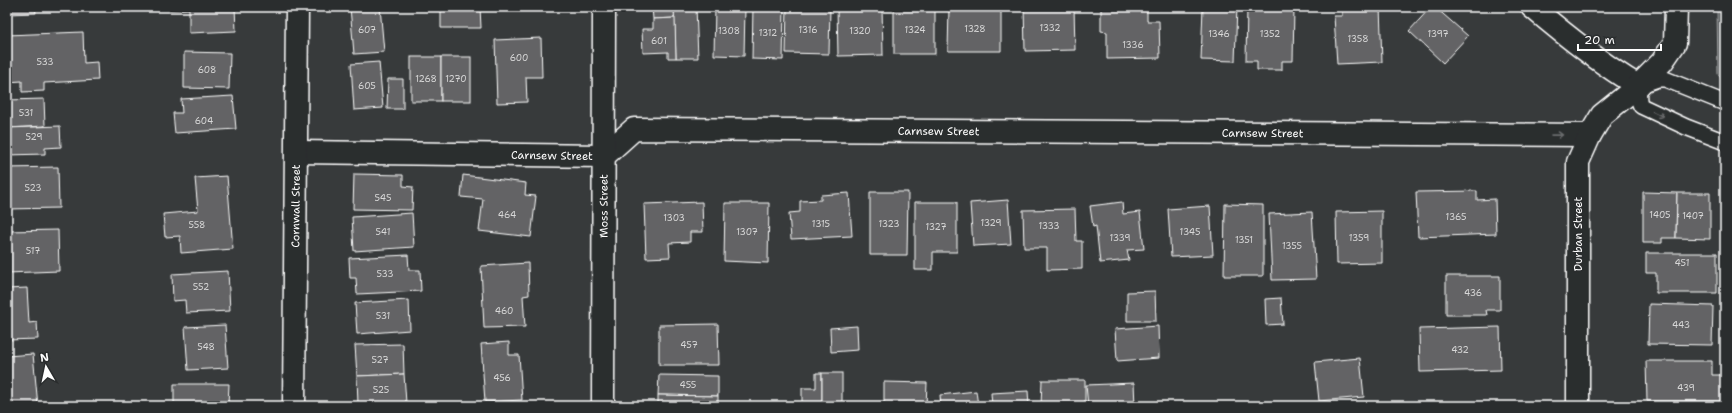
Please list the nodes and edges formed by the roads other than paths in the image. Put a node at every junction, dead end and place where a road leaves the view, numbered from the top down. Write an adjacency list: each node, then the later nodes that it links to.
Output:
1 (298, 7): 9 (street, Cornwall Street)
2 (604, 7): 10 (street, Moss Street)
3 (1532, 7): 5 (street)
4 (1676, 7): 5 (street, Durban Street)
5 (1638, 86): 6 (lane); 7 (street, Durban Street); 8 (lane, one-way to 8)
6 (1725, 103)
7 (1590, 135): 10 (street, Carnsew Street, one-way to 7); 13 (street, Durban Street)
8 (1725, 142)
9 (297, 152): 10 (street, Carnsew Street); 11 (street, Cornwall Street)
10 (604, 156): 12 (street, Moss Street)
11 (294, 406)
12 (603, 406)
13 (1578, 406)

